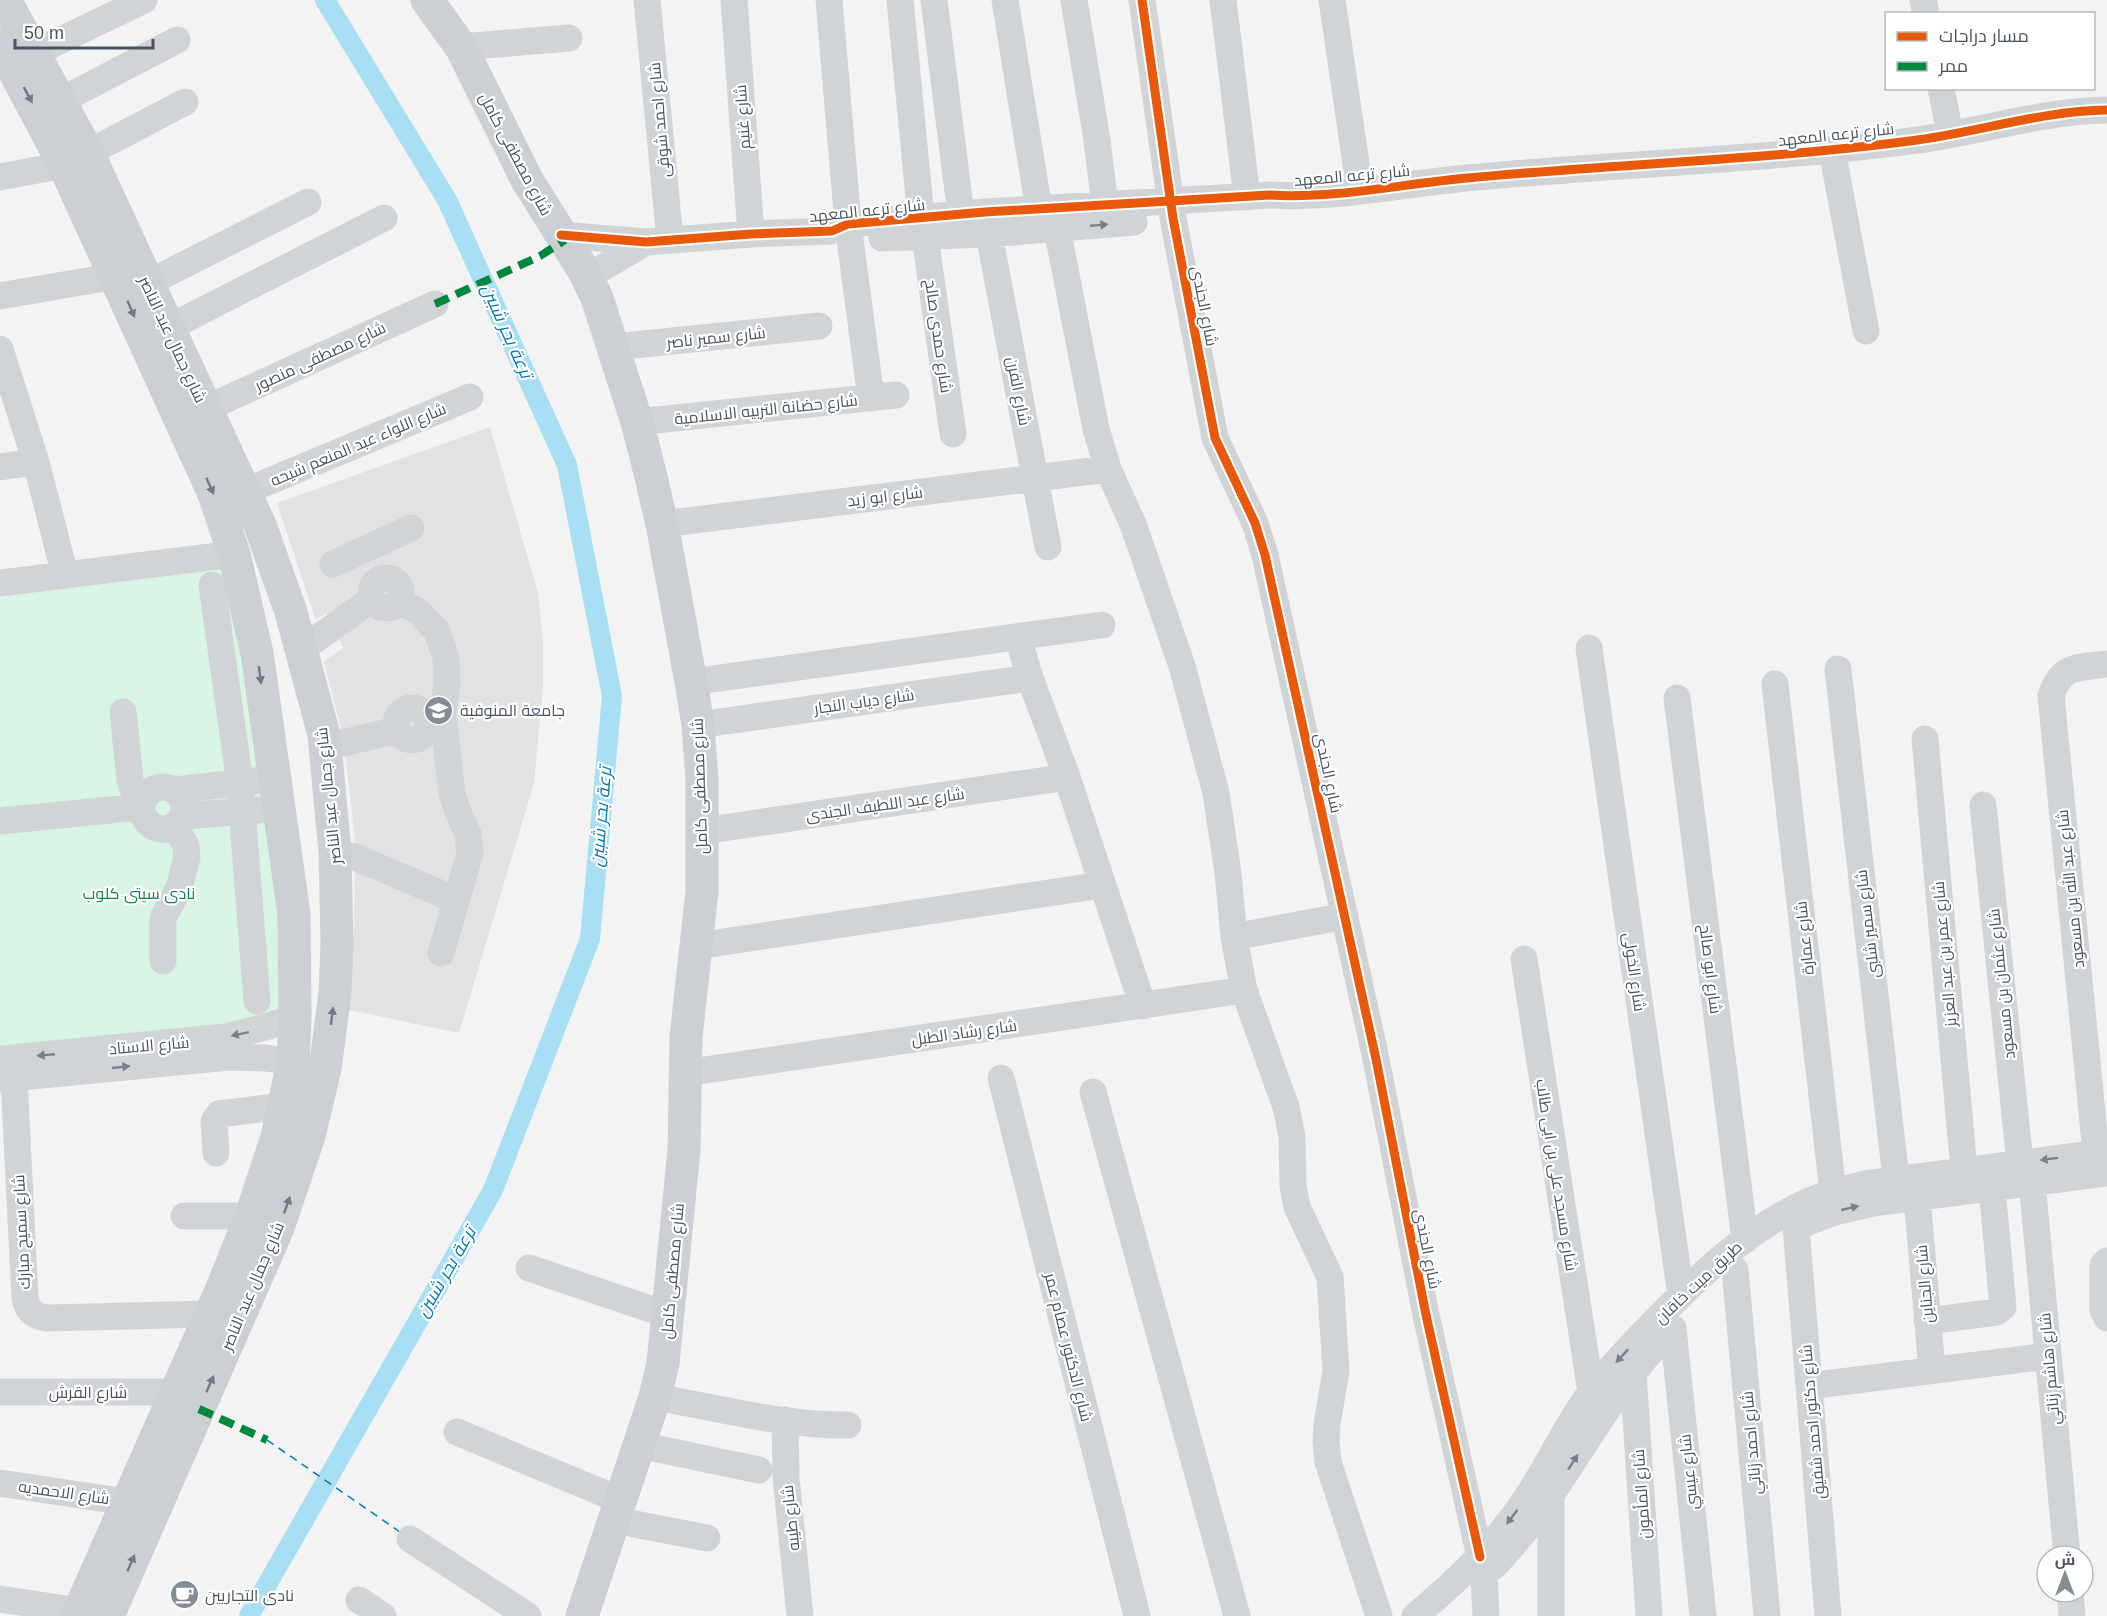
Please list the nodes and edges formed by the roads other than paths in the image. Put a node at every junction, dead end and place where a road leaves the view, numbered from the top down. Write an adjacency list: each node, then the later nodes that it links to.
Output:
1 (5, 0): 18 (main road, شارع جمال عبد الناصر)
2 (144, 0): 18 (street)
3 (427, 0): 17 (main road, شارع مصطفى كامل)
4 (647, 0): 42 (street, شارع احمد شوقى)
5 (734, 0): 39 (street, شارع غنيم)
6 (830, 0): 38 (street)
7 (900, 0): 37 (street, شارع حمدى صالح)
8 (934, 0): 33 (street)
9 (1005, 0): 35 (street)
10 (1074, 0): 31 (street)
11 (1142, 0): 32 (street, شارع الجندى)
12 (1223, 0): 28 (street)
13 (1332, 0): 27 (street)
14 (569, 38): 17 (street)
15 (177, 40): 20 (street)
16 (0, 44): 25 (main road, شارع جمال عبد الناصر, one-way to 25)
17 (461, 47): 41 (main road, شارع مصطفى كامل)
18 (34, 53): 20 (main road, شارع جمال عبد الناصر)
19 (1941, 90): 23 (street)
20 (60, 101): 25 (main road, شارع جمال عبد الناصر)
21 (184, 102): 25 (street)
22 (2107, 110): 23 (street, شارع ترعه المعهد)
23 (1950, 134): 24 (street, شارع ترعه المعهد)
24 (1832, 150): 27 (street, شارع ترعه المعهد); 50 (street)
25 (76, 159): 26 (street); 43 (main road, شارع جمال عبد الناصر); 45 (main road, شارع جمال عبد الناصر)
26 (0, 177)
27 (1360, 191): 29 (street, شارع ترعه المعهد)
28 (1247, 197): 29 (street, شارع ترعه المعهد); 32 (street, شارع ترعه المعهد)
29 (1303, 197): 32 (street, شارع ترعه المعهد)
30 (308, 202): 45 (street)
31 (1105, 206): 32 (street, شارع ترعه المعهد); 35 (street, شارع ترعه المعهد)
32 (1172, 209): 35 (street, شارع ترعه المعهد, one-way to 32); 102 (street, شارع الجندى)
33 (961, 215): 36 (street, شارع ترعه المعهد); 37 (street, شارع ترعه المعهد)
34 (384, 218): 49 (street)
35 (1048, 219): 36 (street, شارع ترعه المعهد); 59 (street)
36 (1013, 222): 40 (street, شارع ترعه المعهد)
37 (923, 228): 38 (street, شارع ترعه المعهد); 40 (street, شارع ترعه المعهد); 56 (street, شارع حمدى صالح)
38 (843, 231): 39 (street, شارع ترعه المعهد); 55 (street, شارع حضانة التربيه الاسلامية)
39 (751, 234): 42 (street, شارع ترعه المعهد)
40 (989, 234): 60 (street, شارع الفرن)
41 (561, 235): 42 (street, شارع ترعه المعهد); 44 (main road, شارع مصطفى كامل)
42 (658, 241): 44 (street, شارع ترعه المعهد)
43 (116, 276): 46 (street); 66 (main road, شارع جمال عبد الناصر, one-way to 66)
44 (587, 277): 51 (main road, شارع مصطفى كامل)
45 (147, 283): 49 (main road, شارع جمال عبد الناصر)
46 (0, 296)
47 (435, 304): 54 (street, شارع مصطفى منصور)
48 (819, 326): 51 (street, شارع سمير ناصر)
49 (168, 328): 54 (main road, شارع جمال عبد الناصر)
50 (1866, 331)
51 (614, 347): 55 (main road, شارع مصطفى كامل)
52 (1, 351): 57 (street)
53 (470, 397): 61 (street, شارع اللواء عبد المنعم شيحه)
54 (205, 409): 61 (main road, شارع جمال عبد الناصر)
55 (637, 422): 62 (main road, شارع مصطفى كامل)
56 (953, 434)
57 (36, 462): 58 (street); 68 (street)
58 (0, 467)
59 (1108, 468): 60 (street, شارع ابو زيد); 103 (street)
60 (1035, 478): 62 (street, شارع ابو زيد); 65 (street, شارع الفرن)
61 (246, 491): 75 (main road, شارع جمال عبد الناصر)
62 (662, 525): 79 (main road, شارع مصطفى كامل)
63 (411, 528): 64 (street)
64 (376, 545): 67 (street); 71 (street)
65 (1048, 548)
66 (234, 554): 68 (street); 88 (main road, شارع جمال عبد الناصر, one-way to 88)
67 (333, 564)
68 (65, 575): 69 (street)
69 (0, 584)
70 (212, 585): 89 (street)
71 (386, 593): 75 (street); 83 (street)
72 (1102, 625): 73 (street)
73 (1018, 637): 78 (street); 79 (street)
74 (1589, 648): 135 (street, شارع الخولى)
75 (301, 650): 86 (main road, شارع جمال عبد الناصر)
76 (2107, 664): 119 (street, شارع عبد الله بن مسعود)
77 (1838, 669): 123 (street, شارع سمير شلبى)
78 (1030, 678): 84 (street, شارع دياب النجار); 87 (street)
79 (691, 682): 84 (main road, شارع مصطفى كامل)
80 (1776, 684): 125 (street, شارع عمارة)
81 (1677, 698): 130 (street, شارع ابو صالح)
82 (123, 712): 91 (street)
83 (435, 716): 86 (street); 101 (street)
84 (698, 724): 97 (main road, شارع مصطفى كامل)
85 (1924, 739): 121 (street, شارع عمر بن عبد العزيز)
86 (324, 741): 88 (main road); 94 (main road, شارع جمال عبد الناصر)
87 (1067, 777): 97 (street, شارع عبد اللطيف الجندى); 100 (street)
88 (275, 780): 89 (street); 93 (street); 98 (main road, شارع جمال عبد الناصر)
89 (240, 783): 90 (street); 93 (street)
90 (175, 790): 91 (street); 96 (street)
91 (142, 804): 95 (street); 96 (street)
92 (1983, 805): 122 (street, شارع عثمان بن مسعود)
93 (243, 811): 96 (street); 109 (street)
94 (332, 814): 98 (main road); 99 (main road, شارع جمال عبد الناصر)
95 (0, 821)
96 (178, 821): 107 (street)
97 (702, 831): 104 (main road, شارع مصطفى كامل)
98 (284, 843): 111 (main road, شارع جمال عبد الناصر)
99 (335, 852): 101 (street); 164 (main road, شارع جمال عبد الناصر, one-way to 99)
100 (1102, 885): 104 (street); 110 (street)
101 (456, 900): 105 (street)
102 (1345, 916): 103 (street); 161 (street, شارع الجندى)
103 (1234, 937): 108 (street)
104 (696, 946): 114 (main road, شارع مصطفى كامل)
105 (441, 953)
106 (1524, 959): 147 (street, شارع مسجد على بن ابى طالب)
107 (163, 961)
108 (1244, 990): 110 (street, شارع رشاد الطبل); 171 (street)
109 (257, 1001)
110 (1143, 1006): 114 (street, شارع رشاد الطبل)
111 (296, 1017): 112 (main road, شارع جمال عبد الناصر); 113 (street, شارع الاستاد, one-way to 113)
112 (292, 1062): 113 (street, شارع الاستاد, one-way to 112); 117 (main road, شارع جمال عبد الناصر)
113 (5, 1072): 120 (street, شارع سميح مبارك)
114 (685, 1074): 137 (main road, شارع مصطفى كامل)
115 (1001, 1078): 169 (street, شارع الدكتور عصام عمر)
116 (1093, 1092): 170 (street)
117 (284, 1106): 118 (street); 128 (main road, شارع جمال عبد الناصر)
118 (216, 1153)
119 (2103, 1159): 122 (street, طريق ميت خاقان)
120 (9, 1166): 132 (street, شارع سميح مبارك)
121 (1964, 1170): 122 (street, طريق ميت خاقان); 123 (street, طريق ميت خاقان)
122 (2026, 1173): 124 (street, طريق ميت خاقان); 141 (street, شارع هاشم زناتي)
123 (1896, 1179): 125 (street, طريق ميت خاقان)
124 (1992, 1188): 126 (street, طريق ميت خاقان); 139 (street)
125 (1833, 1192): 130 (street, طريق ميت خاقان)
126 (1917, 1197): 129 (street, طريق ميت خاقان, one-way to 126); 139 (street, شارع الجناين)
127 (184, 1216): 128 (street)
128 (251, 1216): 136 (main road, شارع جمال عبد الناصر)
129 (1796, 1227): 134 (street, طريق ميت خاقان); 144 (street, شارع دكتور احمد شفيق)
130 (1744, 1240): 135 (street, طريق ميت خاقان)
131 (2107, 1261): 138 (street)
132 (11, 1267): 136 (street, شارع سميح مبارك)
133 (529, 1268): 137 (street)
134 (1735, 1270): 140 (street, طريق ميت خاقان); 178 (street, شارع احمد زناتي)
135 (1681, 1295): 147 (street, طريق ميت خاقان, one-way to 147)
136 (210, 1314): 146 (main road, شارع جمال عبد الناصر)
137 (668, 1314): 148 (main road, شارع مصطفى كامل)
138 (2107, 1318)
139 (1927, 1321): 142 (street, شارع الجناين)
140 (1673, 1328): 143 (street, طريق ميت خاقان); 177 (street, شارع عيسي)
141 (2048, 1356): 142 (street); 160 (street, شارع هاشم زناتي)
142 (1932, 1371): 144 (street)
143 (1633, 1372): 155 (street, طريق ميت خاقان, one-way to 143); 176 (street, شارع المأمون)
144 (1809, 1386): 179 (street, شارع دكتور احمد شفيق)
145 (0, 1392): 146 (street, شارع القرش)
146 (176, 1392): 156 (main road, شارع جمال عبد الناصر)
147 (1591, 1392): 161 (street, طريق ميت خاقان, one-way to 161)
148 (655, 1397): 149 (street); 152 (main road, شارع مصطفى كامل)
149 (784, 1420): 150 (street); 168 (street, شارع طيبه)
150 (848, 1425)
151 (457, 1432): 157 (street)
152 (639, 1445): 153 (street); 157 (main road, شارع مصطفى كامل)
153 (759, 1470)
154 (0, 1483): 156 (street, شارع الاحمديه)
155 (1551, 1495): 161 (street, طريق ميت خاقان); 175 (street)
156 (127, 1502): 164 (main road, شارع جمال عبد الناصر)
157 (617, 1510): 158 (street); 167 (main road, شارع مصطفى كامل)
158 (707, 1538)
159 (410, 1539): 166 (street)
160 (2066, 1544)
161 (1482, 1567): 172 (street, طريق ميت خاقان); 173 (street, طريق ميت خاقان); 174 (street, شارع الجندى)
162 (0, 1599): 164 (street)
163 (359, 1600): 165 (street)
164 (98, 1613)
165 (383, 1616)
166 (528, 1616)
167 (582, 1616)
168 (800, 1616)
169 (1137, 1616)
170 (1237, 1616)
171 (1379, 1616)
172 (1415, 1616)
173 (1439, 1616)
174 (1486, 1616)
175 (1551, 1616)
176 (1649, 1616)
177 (1703, 1616)
178 (1767, 1616)
179 (1828, 1616)

